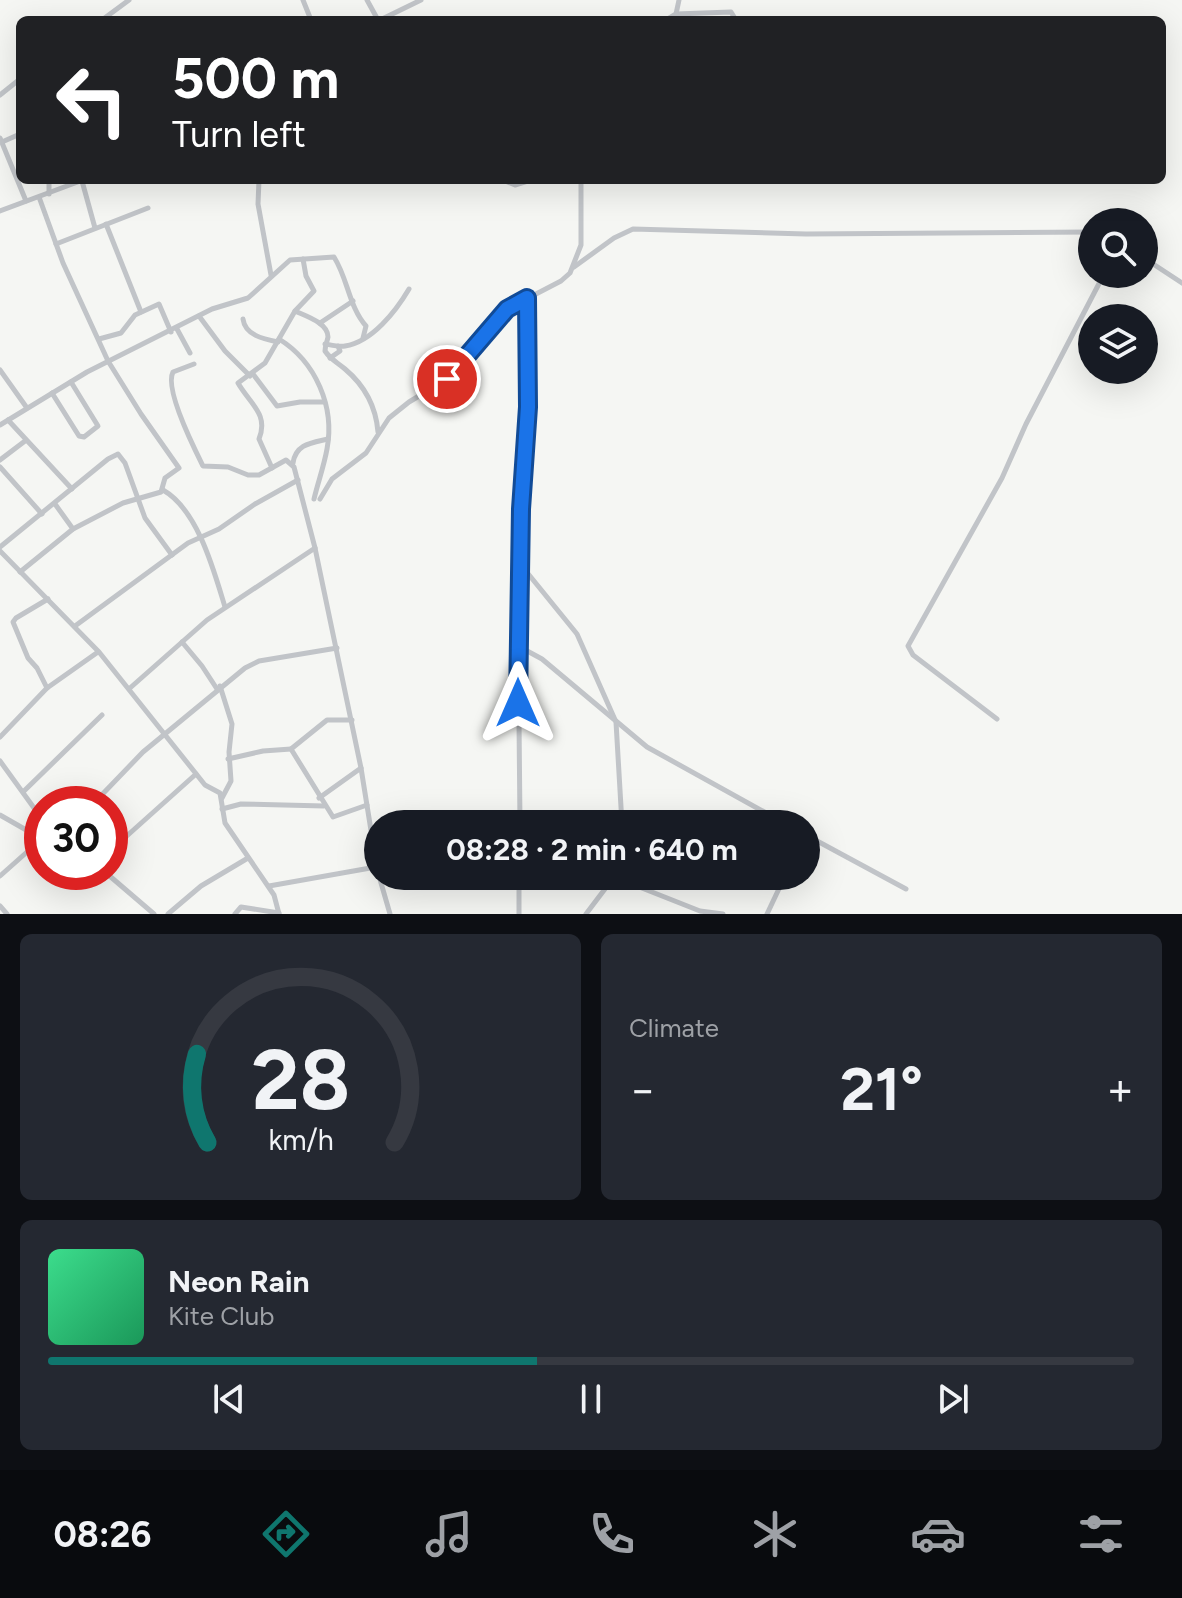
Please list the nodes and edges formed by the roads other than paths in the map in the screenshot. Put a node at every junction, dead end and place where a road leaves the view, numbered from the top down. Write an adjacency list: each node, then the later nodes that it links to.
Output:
1 (129, 0): 5 (street)
2 (421, 0): 6 (street)
3 (679, 0): 4 (street)
4 (676, 14): 7 (street); 8 (street)
5 (107, 16)
6 (387, 16)
7 (673, 16)
8 (734, 16)
9 (16, 82): 10 (street)
10 (0, 95)
11 (1, 140): 12 (street)
12 (16, 177)
13 (19, 184): 21 (street)
14 (49, 184): 19 (street)
15 (73, 184): 19 (street)
16 (83, 184): 25 (street)
17 (259, 184): 31 (street)
18 (581, 184): 29 (street)
19 (49, 194): 20 (street)
20 (39, 197): 21 (street); 27 (street)
21 (26, 201): 23 (street)
22 (148, 208): 24 (street)
23 (0, 211)
24 (106, 224): 25 (street); 38 (street)
25 (95, 228): 27 (street)
26 (1078, 232): 29 (street)
27 (56, 244): 44 (street)
28 (303, 259): 31 (street); 36 (street); 37 (street)
29 (574, 267): 35 (street)
30 (1158, 267): 32 (street)
31 (271, 275): 39 (street)
32 (1182, 283)
33 (1097, 288): 91 (street)
34 (409, 289): 43 (street)
35 (527, 298): 60 (street); 78 (street)
36 (353, 301): 41 (street); 43 (street)
37 (295, 311): 41 (street); 45 (street)
38 (141, 312): 42 (street); 44 (street)
39 (199, 316): 42 (street); 53 (street)
40 (243, 319): 45 (street)
41 (320, 323): 46 (street)
42 (174, 330): 48 (street); 50 (street)
43 (363, 338): 47 (street)
44 (99, 339): 50 (street)
45 (278, 341): 53 (street); 56 (street)
46 (325, 344): 47 (street); 49 (street)
47 (338, 346): 49 (street)
48 (190, 353)
49 (330, 358): 60 (street)
50 (108, 361): 54 (street); 69 (street)
51 (194, 364): 66 (street)
52 (0, 372): 57 (street)
53 (252, 375): 56 (street); 66 (street)
54 (71, 382): 55 (street); 55 (street)
55 (52, 393): 57 (street)
56 (324, 402): 61 (street)
57 (27, 408): 58 (street)
58 (8, 420): 59 (street); 62 (street)
59 (0, 425)
60 (378, 433): 61 (street)
61 (328, 439): 64 (street)
62 (25, 441): 63 (street); 68 (street)
63 (0, 460)
64 (293, 463): 66 (street); 67 (street)
65 (0, 467): 72 (street)
66 (272, 468)
67 (298, 480): 74 (street); 75 (street)
68 (72, 489): 70 (street); 71 (street)
69 (163, 490): 70 (street); 74 (street)
70 (137, 500): 73 (street); 77 (street)
71 (55, 504): 72 (street); 73 (street)
72 (42, 514): 76 (street)
73 (73, 529): 79 (street)
74 (200, 537): 77 (street); 81 (street)
75 (315, 548): 81 (street); 85 (street)
76 (0, 549): 79 (street)
77 (172, 555): 82 (street)
78 (520, 564): 84 (street); 93 (street)
79 (20, 572): 80 (street)
80 (48, 599): 82 (street); 87 (street)
81 (225, 607): 83 (street)
82 (75, 626): 86 (street)
83 (182, 642): 88 (street); 89 (street)
84 (518, 646): 93 (street); 109 (street)
85 (337, 648): 89 (street); 92 (street)
86 (99, 652): 87 (street); 88 (street)
87 (47, 688): 95 (street)
88 (130, 688): 94 (street)
89 (218, 688): 94 (street); 97 (street)
90 (102, 715): 102 (street)
91 (997, 719)
92 (352, 720): 96 (street); 99 (street)
93 (616, 722): 110 (street); 111 (street)
94 (163, 734): 100 (street); 101 (street)
95 (0, 737)
96 (291, 749): 97 (street); 103 (street)
97 (228, 759): 104 (street)
98 (0, 761): 102 (street)
99 (361, 768): 103 (street); 105 (street)
100 (196, 774): 104 (street); 114 (street)
101 (111, 786)
102 (23, 792)
103 (319, 798): 106 (street)
104 (221, 799): 107 (street)
105 (367, 805): 106 (street); 108 (street)
106 (325, 806): 107 (street)
107 (222, 809): 117 (street)
108 (368, 810)
109 (520, 810)
110 (621, 810)
111 (760, 810)
112 (0, 815): 113 (street)
113 (24, 829)
114 (128, 835)
115 (820, 843): 121 (street)
116 (24, 855): 119 (street)
117 (248, 858): 120 (street); 132 (street)
118 (364, 874): 120 (street)
119 (0, 876)
120 (269, 886): 129 (street)
121 (906, 889)
122 (126, 890): 131 (street)
123 (383, 890): 134 (street)
124 (519, 890): 135 (street)
125 (604, 890): 136 (street)
126 (647, 890): 137 (street)
127 (778, 890): 138 (street)
128 (0, 906): 130 (street)
129 (279, 913): 133 (street)
130 (7, 914)
131 (154, 914)
132 (168, 914)
133 (235, 914)
134 (390, 914)
135 (519, 914)
136 (586, 914)
137 (723, 914)
138 (767, 914)

